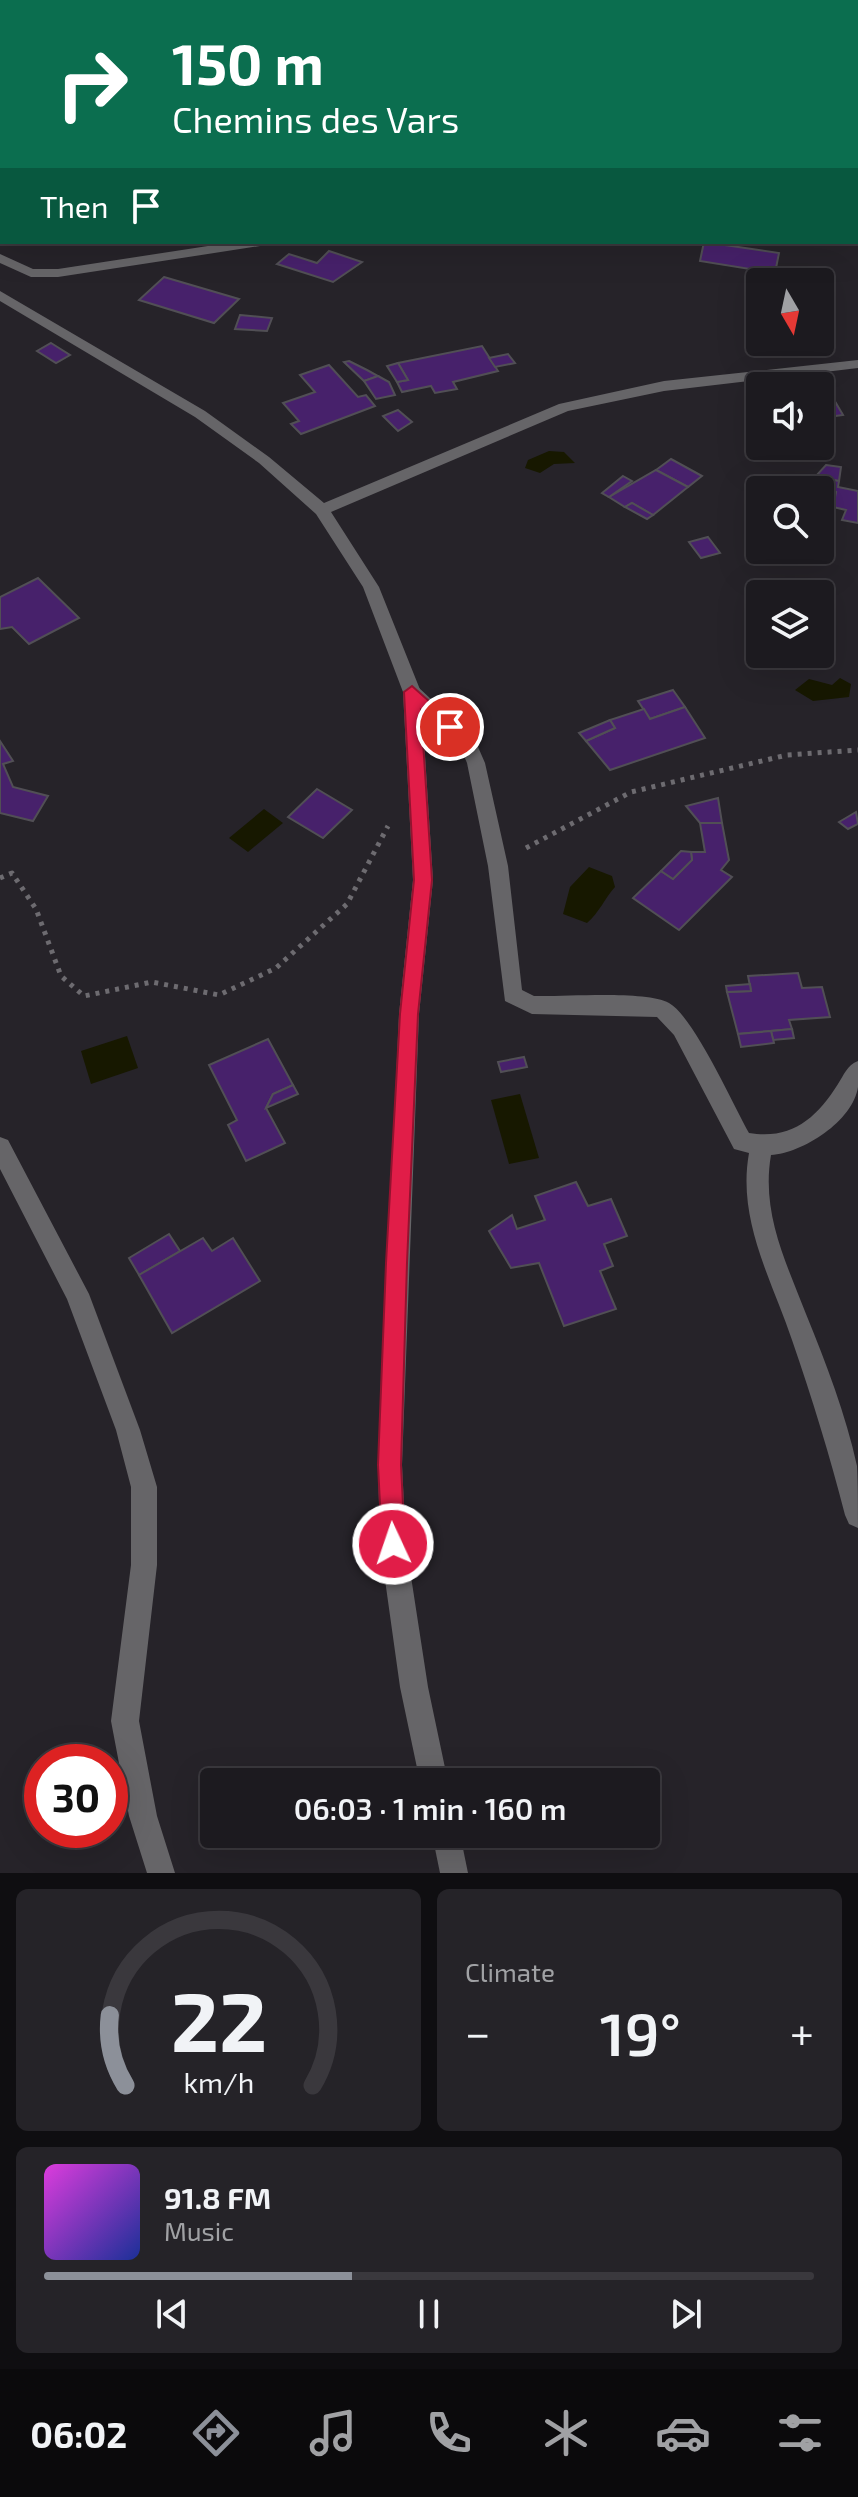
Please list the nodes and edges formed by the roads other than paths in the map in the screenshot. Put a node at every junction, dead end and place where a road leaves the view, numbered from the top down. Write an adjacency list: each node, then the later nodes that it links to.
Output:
1 (247, 244): 2 (street)
2 (0, 258)
3 (0, 295): 5 (street)
4 (858, 364): 5 (street)
5 (322, 510): 6 (street)
6 (412, 692): 9 (street); 11 (street)
7 (858, 1070): 9 (street)
8 (0, 1147): 13 (street)
9 (761, 1147): 10 (street)
10 (858, 1515)
11 (431, 1768)
12 (449, 1848): 14 (street)
13 (161, 1873)
14 (454, 1873)

